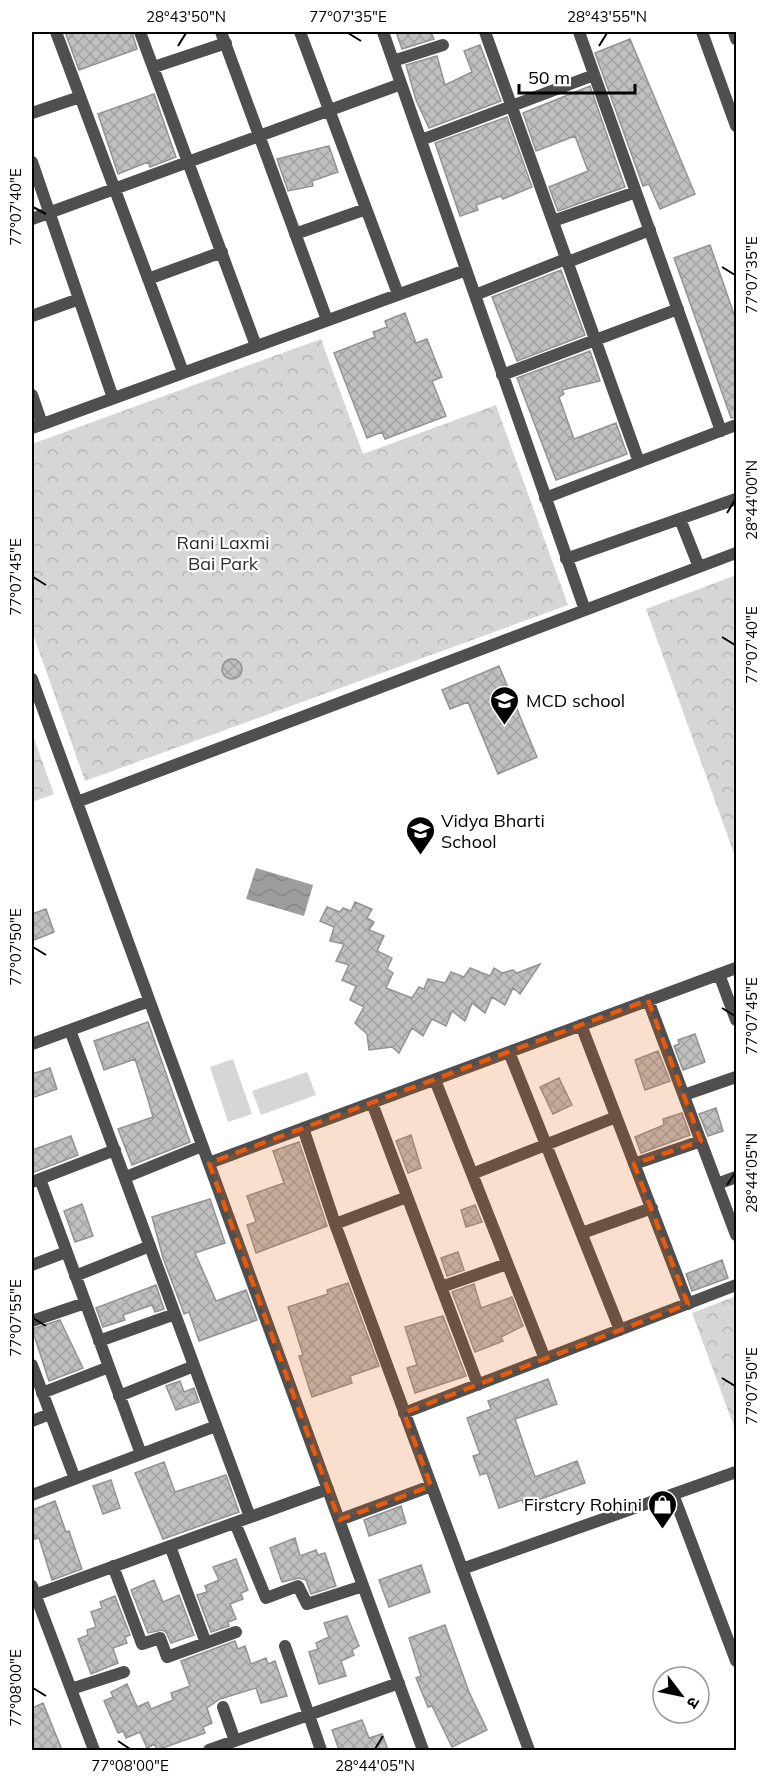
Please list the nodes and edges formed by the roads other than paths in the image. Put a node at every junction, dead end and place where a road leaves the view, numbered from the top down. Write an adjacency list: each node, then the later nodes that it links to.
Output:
1 (56, 32): 16 (street)
2 (140, 32): 13 (street)
3 (300, 32): 18 (street)
4 (383, 32): 12 (street)
5 (485, 32): 17 (street)
6 (579, 32): 14 (street)
7 (702, 32): 20 (street)
8 (734, 32): 10 (street)
9 (223, 37): 13 (street); 21 (street)
10 (736, 39)
11 (443, 45): 12 (street)
12 (393, 62): 15 (street)
13 (154, 67): 24 (street)
14 (594, 75): 17 (street); 26 (street)
15 (401, 84): 18 (street); 22 (street)
16 (80, 97): 19 (street); 25 (street)
17 (512, 106): 22 (street); 30 (street)
18 (329, 110): 21 (street); 27 (street)
19 (32, 113)
20 (736, 126)
21 (259, 135): 24 (street); 32 (street)
22 (421, 141): 35 (street)
23 (32, 162): 28 (street)
24 (188, 162): 25 (street); 33 (street)
25 (114, 188): 28 (street); 36 (street)
26 (636, 192): 30 (street); 31 (street)
27 (366, 209): 32 (street); 37 (street)
28 (49, 212): 29 (street); 39 (street)
29 (32, 219)
30 (553, 221): 34 (street)
31 (650, 230): 34 (street); 40 (street)
32 (295, 234): 42 (street)
33 (222, 252): 36 (street); 44 (street)
34 (567, 261): 38 (street); 43 (street)
35 (466, 270): 37 (street); 38 (street)
36 (148, 279): 45 (street)
37 (398, 294): 42 (street)
38 (474, 295): 46 (street)
39 (79, 299): 41 (street); 48 (street)
40 (678, 309): 43 (street); 51 (street)
41 (32, 316)
42 (327, 320): 44 (street)
43 (596, 340): 46 (street); 52 (street)
44 (256, 346): 45 (street)
45 (183, 372): 48 (street)
46 (502, 375): 53 (street)
47 (32, 395): 50 (street)
48 (113, 398): 50 (street)
49 (736, 425): 51 (street)
50 (37, 426)
51 (721, 430): 52 (street)
52 (639, 462): 53 (street)
53 (545, 498): 57 (street)
54 (736, 499): 55 (street)
55 (680, 519): 57 (street); 58 (street)
56 (736, 553): 58 (street)
57 (567, 559): 59 (street)
58 (699, 567): 59 (street)
59 (585, 610): 61 (street)
60 (32, 679): 61 (street)
61 (77, 802): 64 (street)
62 (736, 968): 63 (street)
63 (719, 974): 65 (street); 66 (street)
64 (149, 1000): 68 (street); 79 (street)
65 (648, 1000): 67 (street); 73 (street)
66 (736, 1020)
67 (581, 1025): 70 (street); 75 (street)
68 (70, 1030): 69 (street); 80 (street)
69 (32, 1044)
70 (509, 1052): 72 (street); 78 (street)
71 (736, 1077): 73 (street)
72 (435, 1080): 74 (street); 83 (street)
73 (684, 1095): 77 (street)
74 (372, 1103): 76 (street); 88 (street)
75 (616, 1118): 78 (street); 82 (street)
76 (303, 1128): 81 (street); 90 (street)
77 (701, 1141): 82 (street); 87 (street)
78 (546, 1145): 83 (street); 91 (street)
79 (202, 1146): 81 (street); 84 (street)
80 (115, 1150): 84 (street); 86 (street)
81 (209, 1163): 121 (street)
82 (634, 1164): 89 (street)
83 (472, 1174): 95 (street)
84 (126, 1177): 93 (street)
85 (736, 1177): 87 (street)
86 (36, 1181): 94 (street)
87 (717, 1184): 92 (street)
88 (407, 1197): 90 (street); 99 (street)
89 (652, 1208): 91 (street); 101 (street)
90 (334, 1224): 113 (street)
91 (582, 1233): 104 (street)
92 (736, 1235)
93 (150, 1246): 97 (street); 102 (street)
94 (66, 1252): 96 (street); 97 (street)
95 (507, 1264): 99 (street); 106 (street)
96 (32, 1265)
97 (75, 1276): 100 (street)
98 (736, 1285): 101 (street)
99 (441, 1287): 110 (street)
100 (85, 1303): 103 (street); 105 (street)
101 (688, 1304): 104 (street)
102 (175, 1314): 105 (street); 108 (street)
103 (32, 1321)
104 (621, 1330): 106 (street)
105 (99, 1341): 109 (street)
106 (545, 1359): 110 (street)
107 (32, 1366): 111 (street)
108 (194, 1366): 112 (street); 116 (street)
109 (109, 1367): 111 (street); 112 (street)
110 (478, 1385): 113 (street)
111 (42, 1393): 114 (street)
112 (119, 1396): 117 (street)
113 (404, 1413): 120 (street)
114 (50, 1414): 115 (street); 119 (street)
115 (32, 1421)
116 (216, 1426): 117 (street); 124 (street)
117 (141, 1454): 119 (street)
118 (736, 1472): 122 (street)
119 (75, 1479): 123 (street)
120 (431, 1486): 125 (street); 129 (street)
121 (328, 1489): 124 (street); 125 (street)
122 (673, 1494): 129 (street); 135 (street)
123 (32, 1495)
124 (250, 1517): 126 (street)
125 (339, 1520): 130 (street)
126 (235, 1522): 127 (street); 130 (street)
127 (170, 1546): 128 (street); 133 (street)
128 (113, 1566): 131 (street); 133 (street)
129 (462, 1569): 147 (street)
130 (363, 1586): 137 (street)
131 (33, 1592): 138 (street)
132 (236, 1632): 133 (street)
133 (206, 1643)
134 (285, 1646): 140 (street)
135 (736, 1661)
136 (124, 1672): 138 (street)
137 (399, 1683): 140 (street); 146 (street)
138 (71, 1689): 142 (street)
139 (224, 1707): 141 (street)
140 (309, 1715): 141 (street); 145 (street)
141 (239, 1740): 143 (street); 144 (street)
142 (94, 1750)
143 (208, 1750)
144 (247, 1750)
145 (321, 1750)
146 (423, 1750)
147 (529, 1750)

